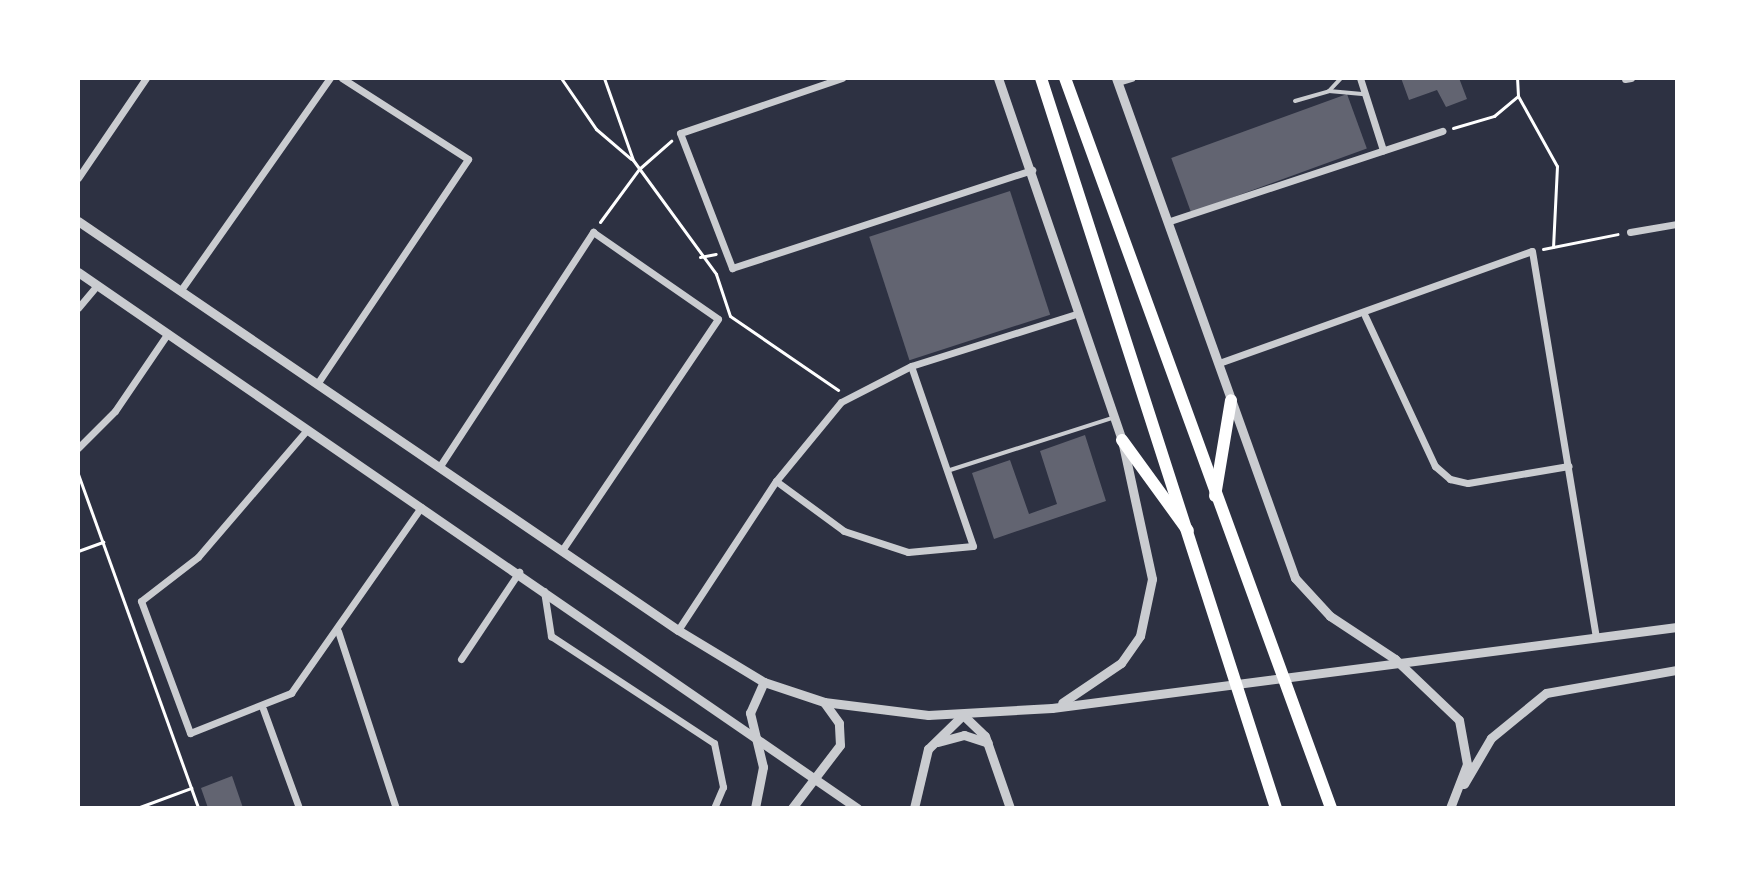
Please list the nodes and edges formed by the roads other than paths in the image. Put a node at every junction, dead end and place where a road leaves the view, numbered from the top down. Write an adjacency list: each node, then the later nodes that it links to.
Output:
1 (146, 78): 18 (street)
2 (330, 78): 25 (street)
3 (342, 78): 32 (street)
4 (842, 78): 17 (street)
5 (998, 78): 17 (street)
6 (1041, 78): 44 (main road)
7 (1065, 78): 42 (main road)
8 (1131, 78): 11 (street)
9 (1341, 78): 12 (lane)
10 (1360, 78): 13 (street)
11 (1117, 80): 20 (street)
12 (1329, 91): 13 (lane); 14 (lane)
13 (1365, 94): 16 (street)
14 (1295, 101)
15 (1442, 131): 16 (street)
16 (1383, 150): 20 (street)
17 (1032, 170): 27 (street)
18 (78, 178)
19 (78, 221): 25 (street)
20 (1170, 221): 30 (street)
21 (1677, 224): 22 (street)
22 (1630, 232)
23 (78, 272): 24 (street)
24 (97, 285): 26 (street); 29 (street)
25 (183, 287): 32 (street)
26 (78, 308)
27 (1076, 314): 31 (street); 34 (street)
28 (1365, 316): 30 (street); 39 (street); 39 (street)
29 (168, 333): 35 (street); 37 (street)
30 (1219, 363): 33 (street)
31 (911, 366): 40 (street); 41 (street)
32 (317, 384): 38 (street)
33 (1231, 400): 42 (main road); 53 (street)
34 (1113, 417): 36 (street); 40 (lane)
35 (306, 431): 43 (street); 60 (street)
36 (1122, 440): 44 (main road); 59 (street)
37 (78, 448)
38 (440, 466): 45 (street); 45 (street)
39 (1569, 466): 51 (street)
40 (947, 471): 41 (street)
41 (776, 481): 49 (street)
42 (1215, 496): 55 (main road)
43 (421, 507): 46 (street); 50 (street)
44 (1194, 540): 57 (main road)
45 (562, 550): 49 (street)
46 (519, 572): 47 (street); 52 (street)
47 (544, 589): 62 (street); 68 (street)
48 (1677, 627): 51 (street)
49 (678, 630): 56 (street)
50 (338, 631): 60 (street); 67 (street)
51 (1596, 638): 53 (street)
52 (461, 659)
53 (1395, 659): 55 (street); 76 (street)
54 (1677, 670): 76 (street)
55 (1286, 672): 57 (street); 75 (main road)
56 (764, 682): 58 (street); 62 (street)
57 (1235, 682): 59 (street); 74 (main road)
58 (824, 702): 61 (street); 65 (street)
59 (1052, 708): 61 (street)
60 (263, 709): 66 (street)
61 (963, 715): 63 (street); 64 (street)
62 (751, 730): 65 (street); 69 (street)
63 (988, 743): 64 (street); 73 (street)
64 (928, 749): 72 (street)
65 (812, 776): 70 (street); 71 (street)
66 (299, 808)
67 (396, 808)
68 (714, 808)
69 (755, 808)
70 (792, 808)
71 (857, 808)
72 (914, 808)
73 (1010, 808)
74 (1276, 808)
75 (1331, 808)
76 (1450, 808)

